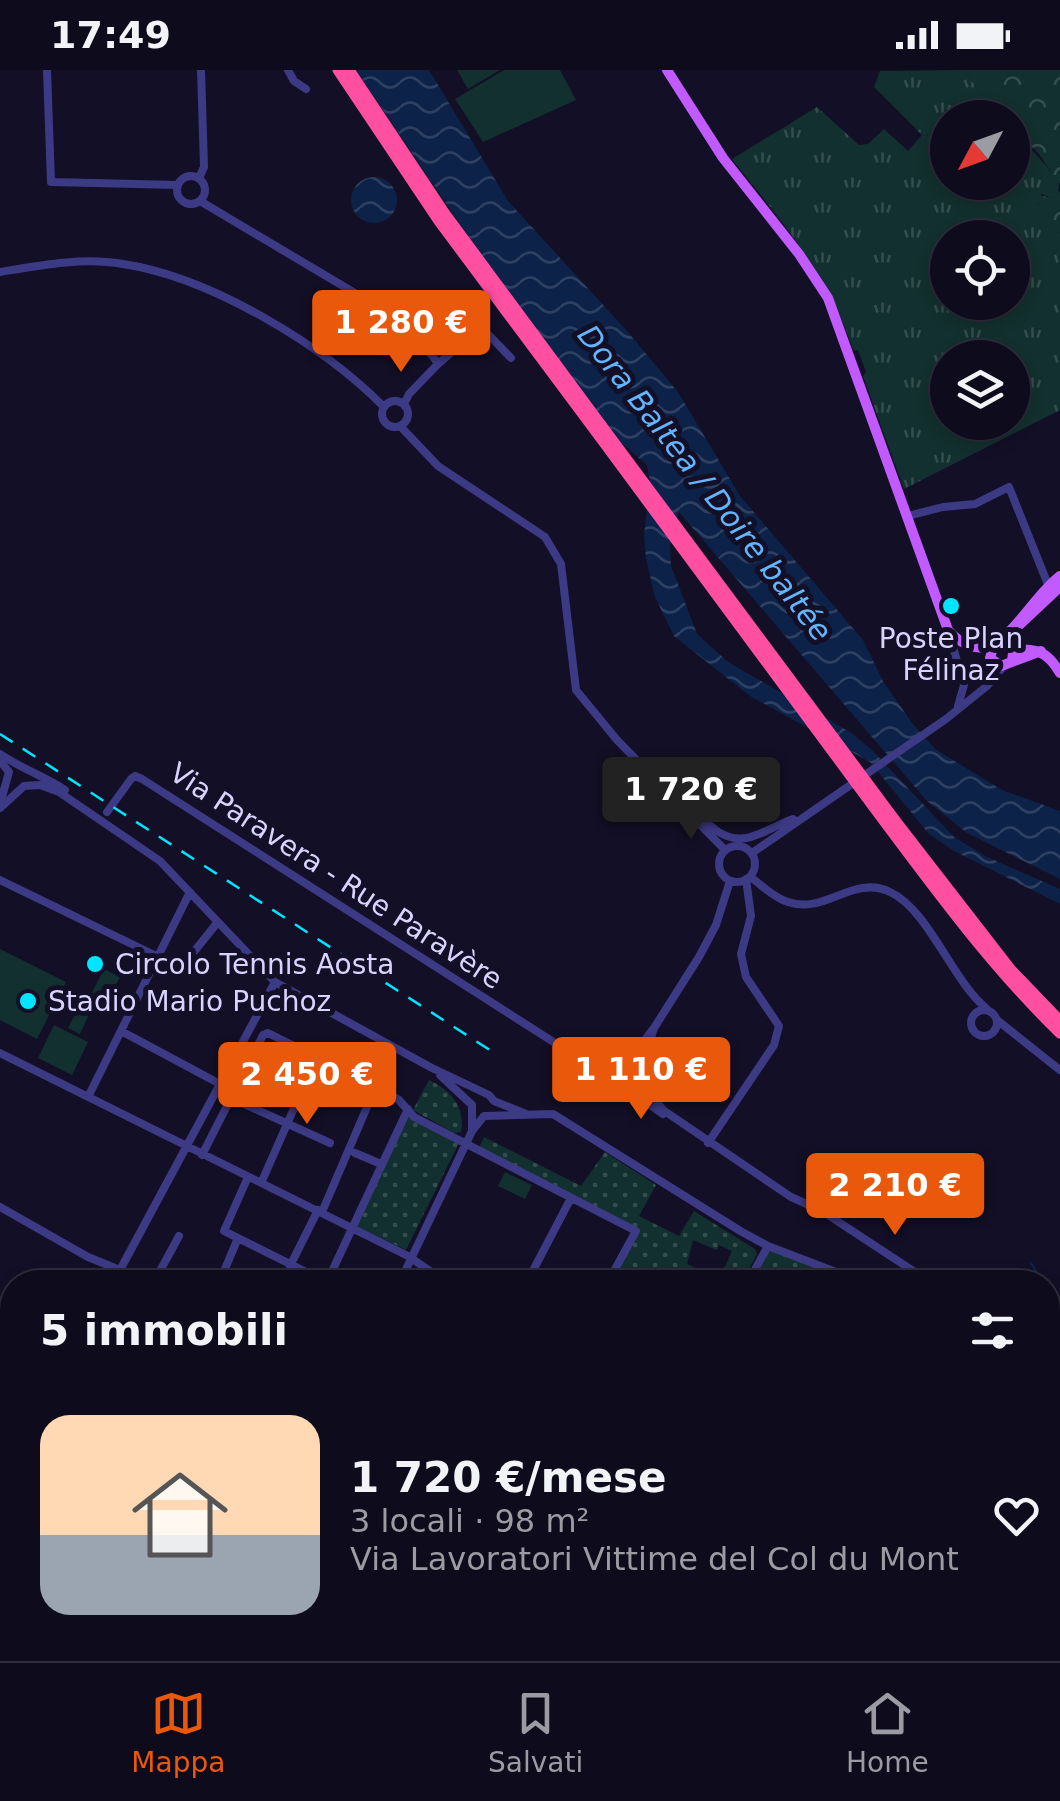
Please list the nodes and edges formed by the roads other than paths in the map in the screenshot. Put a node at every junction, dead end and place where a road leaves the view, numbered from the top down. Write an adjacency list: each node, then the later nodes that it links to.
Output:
1 (47, 70): 9 (street)
2 (201, 70): 8 (street)
3 (288, 70): 7 (street)
4 (338, 70): 17 (highway)
5 (349, 70): 17 (highway)
6 (667, 70): 18 (main road)
7 (306, 89)
8 (198, 178): 9 (street); 10 (street)
9 (178, 185): 10 (street)
10 (200, 201): 13 (street)
11 (2, 272): 15 (street)
12 (511, 358): 13 (street)
13 (438, 364): 14 (street)
14 (404, 404): 15 (street); 16 (street)
15 (384, 407): 16 (street)
16 (401, 426): 34 (street)
17 (601, 431): 52 (highway, bridge); 55 (highway, bridge)
18 (908, 516): 20 (street); 21 (main road)
19 (1060, 576): 20 (main road)
20 (1053, 589): 23 (main road)
21 (948, 630): 22 (street); 23 (main road)
22 (952, 644): 24 (main road); 26 (street)
23 (1006, 651): 24 (main road); 24 (main road); 25 (main road); 27 (street)
24 (991, 660): 26 (street)
25 (1060, 673)
26 (958, 706): 27 (street)
27 (932, 727): 36 (street)
28 (0, 758): 29 (street); 30 (street)
29 (23, 769): 30 (street); 31 (street); 35 (street)
30 (9, 777): 31 (street); 33 (street)
31 (21, 787): 32 (street); 33 (street)
32 (51, 788): 35 (street); 37 (street)
33 (0, 806)
34 (685, 808): 36 (street); 38 (street)
35 (104, 813): 37 (street); 63 (street, Via Paravera - Rue Paravère)
36 (802, 817): 39 (street)
37 (132, 840): 44 (street)
38 (725, 850): 39 (street); 42 (street)
39 (752, 852): 40 (street)
40 (755, 868): 42 (street); 43 (street)
41 (0, 880): 46 (street)
42 (741, 880): 43 (street); 53 (street); 82 (street)
43 (765, 886): 48 (street)
44 (190, 892): 45 (street); 46 (street)
45 (217, 924): 46 (street); 47 (street)
46 (158, 957): 54 (street)
47 (275, 982): 62 (street); 67 (street)
48 (964, 984): 49 (street); 50 (street)
49 (987, 1010): 50 (street); 51 (street)
50 (974, 1014): 56 (street)
51 (997, 1020): 56 (street); 57 (street)
52 (1060, 1022)
53 (654, 1028): 60 (street); 61 (street)
54 (121, 1031): 67 (street); 71 (street)
55 (1060, 1033)
56 (992, 1034): 57 (street)
57 (1020, 1041): 64 (street)
58 (0, 1053): 71 (street)
59 (317, 1056): 68 (street); 72 (street); 79 (street)
60 (624, 1064): 61 (street); 63 (street); 65 (street)
61 (642, 1067): 66 (street)
62 (432, 1068): 70 (street); 74 (street)
63 (603, 1070): 65 (street, Via Paravera - Rue Paravère)
64 (1060, 1070)
65 (617, 1078): 69 (street)
66 (644, 1079): 69 (street); 78 (street)
67 (220, 1084): 84 (street)
68 (376, 1086): 75 (street); 85 (street)
69 (627, 1089): 78 (street)
70 (482, 1094): 73 (street); 74 (street)
71 (88, 1098): 84 (street)
72 (231, 1098): 79 (street); 86 (street)
73 (494, 1102): 76 (street); 77 (street)
74 (472, 1108): 77 (street); 80 (street)
75 (408, 1109): 83 (street); 87 (street)
76 (526, 1114): 77 (street); 96 (street)
77 (487, 1115): 80 (street)
78 (676, 1121): 82 (street)
79 (288, 1122): 81 (street); 89 (street)
80 (472, 1132): 83 (street)
81 (328, 1142)
82 (708, 1143): 111 (street)
83 (466, 1145): 90 (street); 97 (street)
84 (185, 1147): 86 (street); 99 (street)
85 (348, 1151): 87 (street); 92 (street)
86 (202, 1155): 88 (street)
87 (382, 1164): 93 (street)
88 (248, 1177): 89 (street); 95 (street)
89 (262, 1181): 92 (street)
90 (571, 1198): 107 (street); 108 (street)
91 (0, 1208): 99 (street)
92 (320, 1211): 93 (street); 98 (street)
93 (350, 1227): 97 (street); 104 (street)
94 (178, 1236): 101 (street)
95 (238, 1238): 98 (street); 102 (street)
96 (768, 1246): 109 (street); 110 (street)
97 (411, 1258): 105 (street); 106 (street)
98 (290, 1266): 103 (street)
99 (97, 1267): 100 (street)
100 (95, 1270)
101 (158, 1270)
102 (224, 1270)
103 (299, 1270)
104 (332, 1270)
105 (406, 1270)
106 (424, 1270)
107 (534, 1270)
108 (615, 1270)
109 (755, 1270)
110 (831, 1270)
111 (912, 1270)

